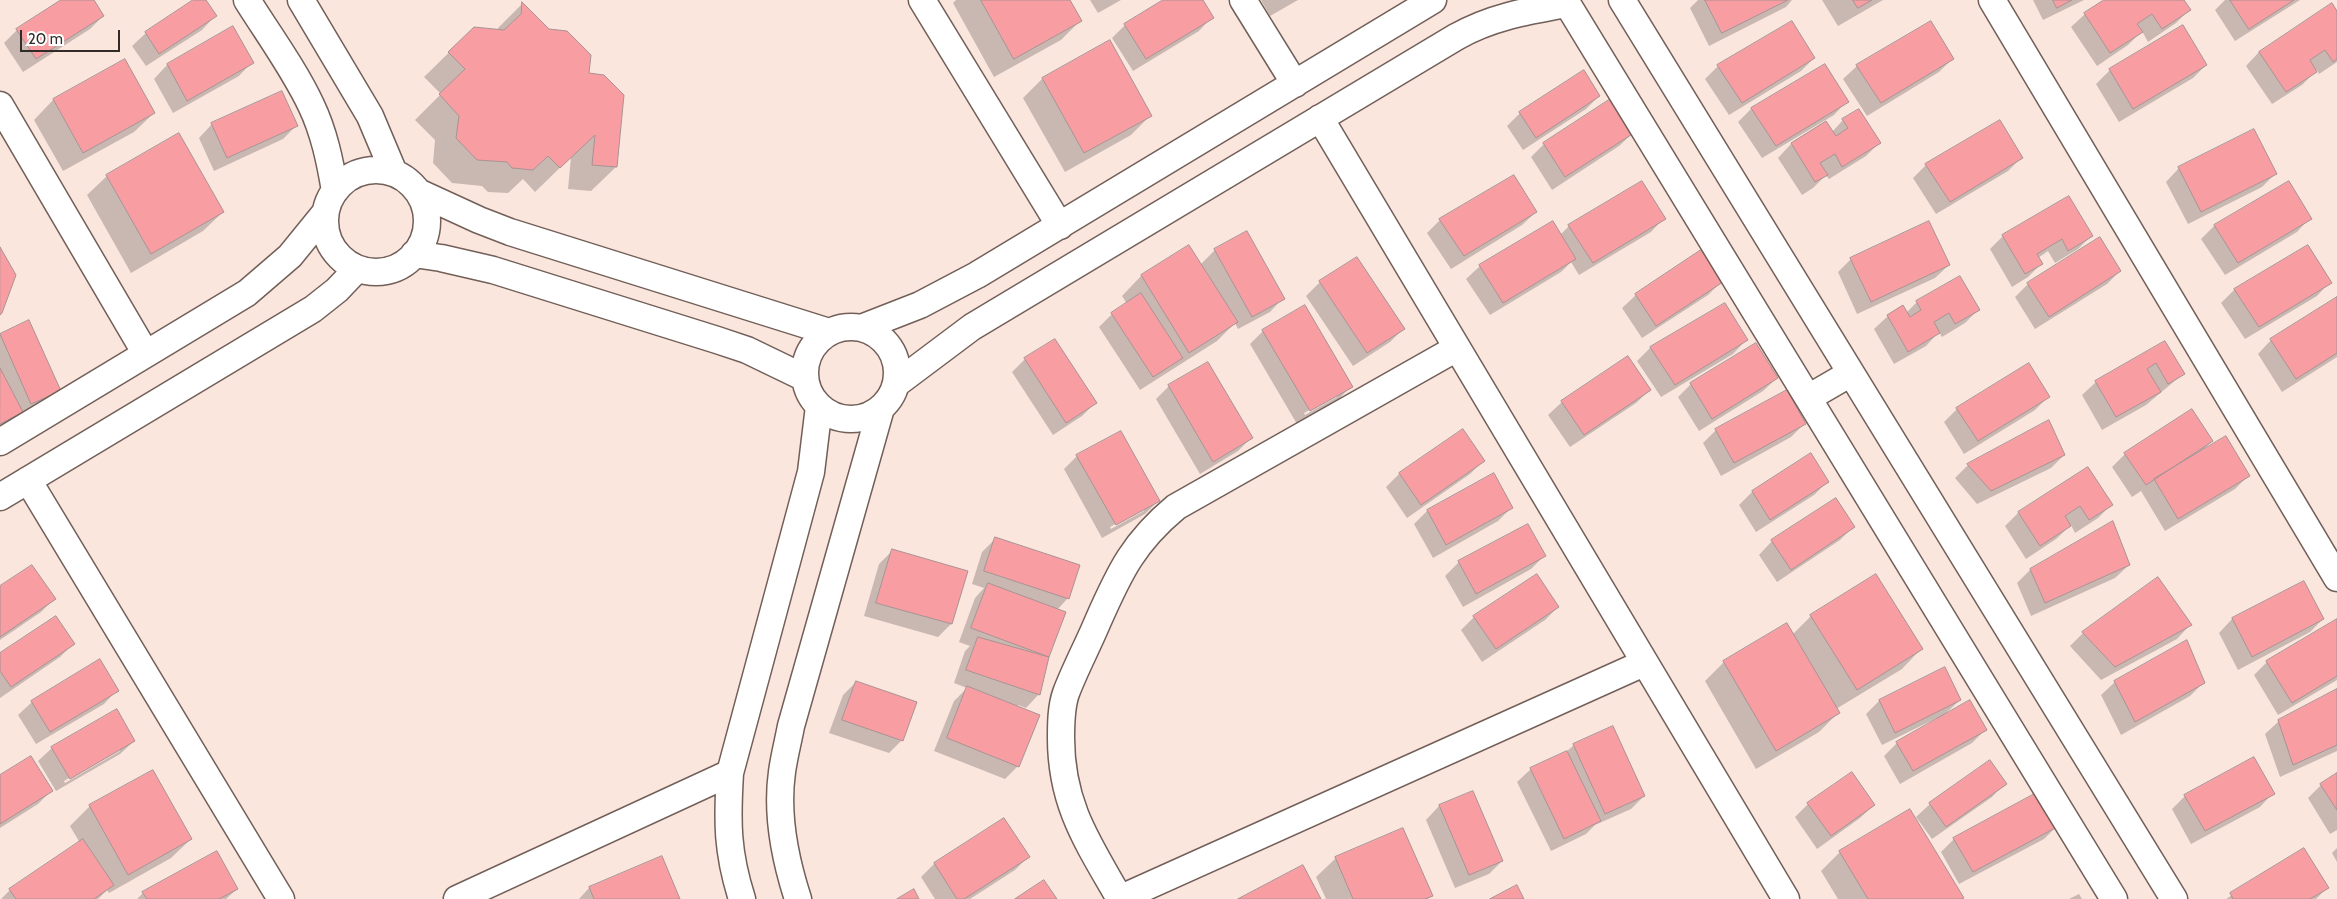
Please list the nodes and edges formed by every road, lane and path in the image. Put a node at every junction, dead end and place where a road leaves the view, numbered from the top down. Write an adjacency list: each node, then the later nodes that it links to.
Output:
1 (247, 0): 15 (street)
2 (301, 0): 13 (street)
3 (922, 0): 16 (street)
4 (1243, 0): 9 (street)
5 (1433, 0): 9 (street)
6 (1622, 0): 23 (street)
7 (1992, 0): 32 (street)
8 (1566, 2): 11 (street); 26 (street)
9 (1295, 84): 16 (street)
10 (0, 105): 12 (street)
11 (1320, 118): 21 (street); 25 (street)
12 (8, 138): 22 (street)
13 (394, 174): 14 (street); 15 (street)
14 (418, 192): 17 (street); 20 (street)
15 (330, 202): 18 (street); 22 (street)
16 (1060, 226): 19 (street)
17 (414, 254): 18 (street); 24 (street)
18 (357, 269): 30 (street)
19 (861, 328): 20 (street); 25 (street)
20 (829, 332): 24 (street)
21 (1457, 348): 33 (street); 39 (street)
22 (146, 354): 29 (street)
23 (1851, 373): 26 (street); 42 (street)
24 (805, 378): 27 (street)
25 (896, 384): 28 (street)
26 (1808, 398): 41 (street)
27 (819, 406): 28 (street); 34 (street)
28 (881, 408): 38 (street)
29 (0, 442)
30 (28, 480): 31 (street); 35 (street)
31 (0, 497)
32 (2337, 578)
33 (1644, 663): 39 (street); 40 (street)
34 (730, 773): 36 (street); 37 (street)
35 (281, 899)
36 (456, 899)
37 (742, 899)
38 (798, 899)
39 (1120, 899)
40 (1784, 899)
41 (2114, 899)
42 (2174, 899)

